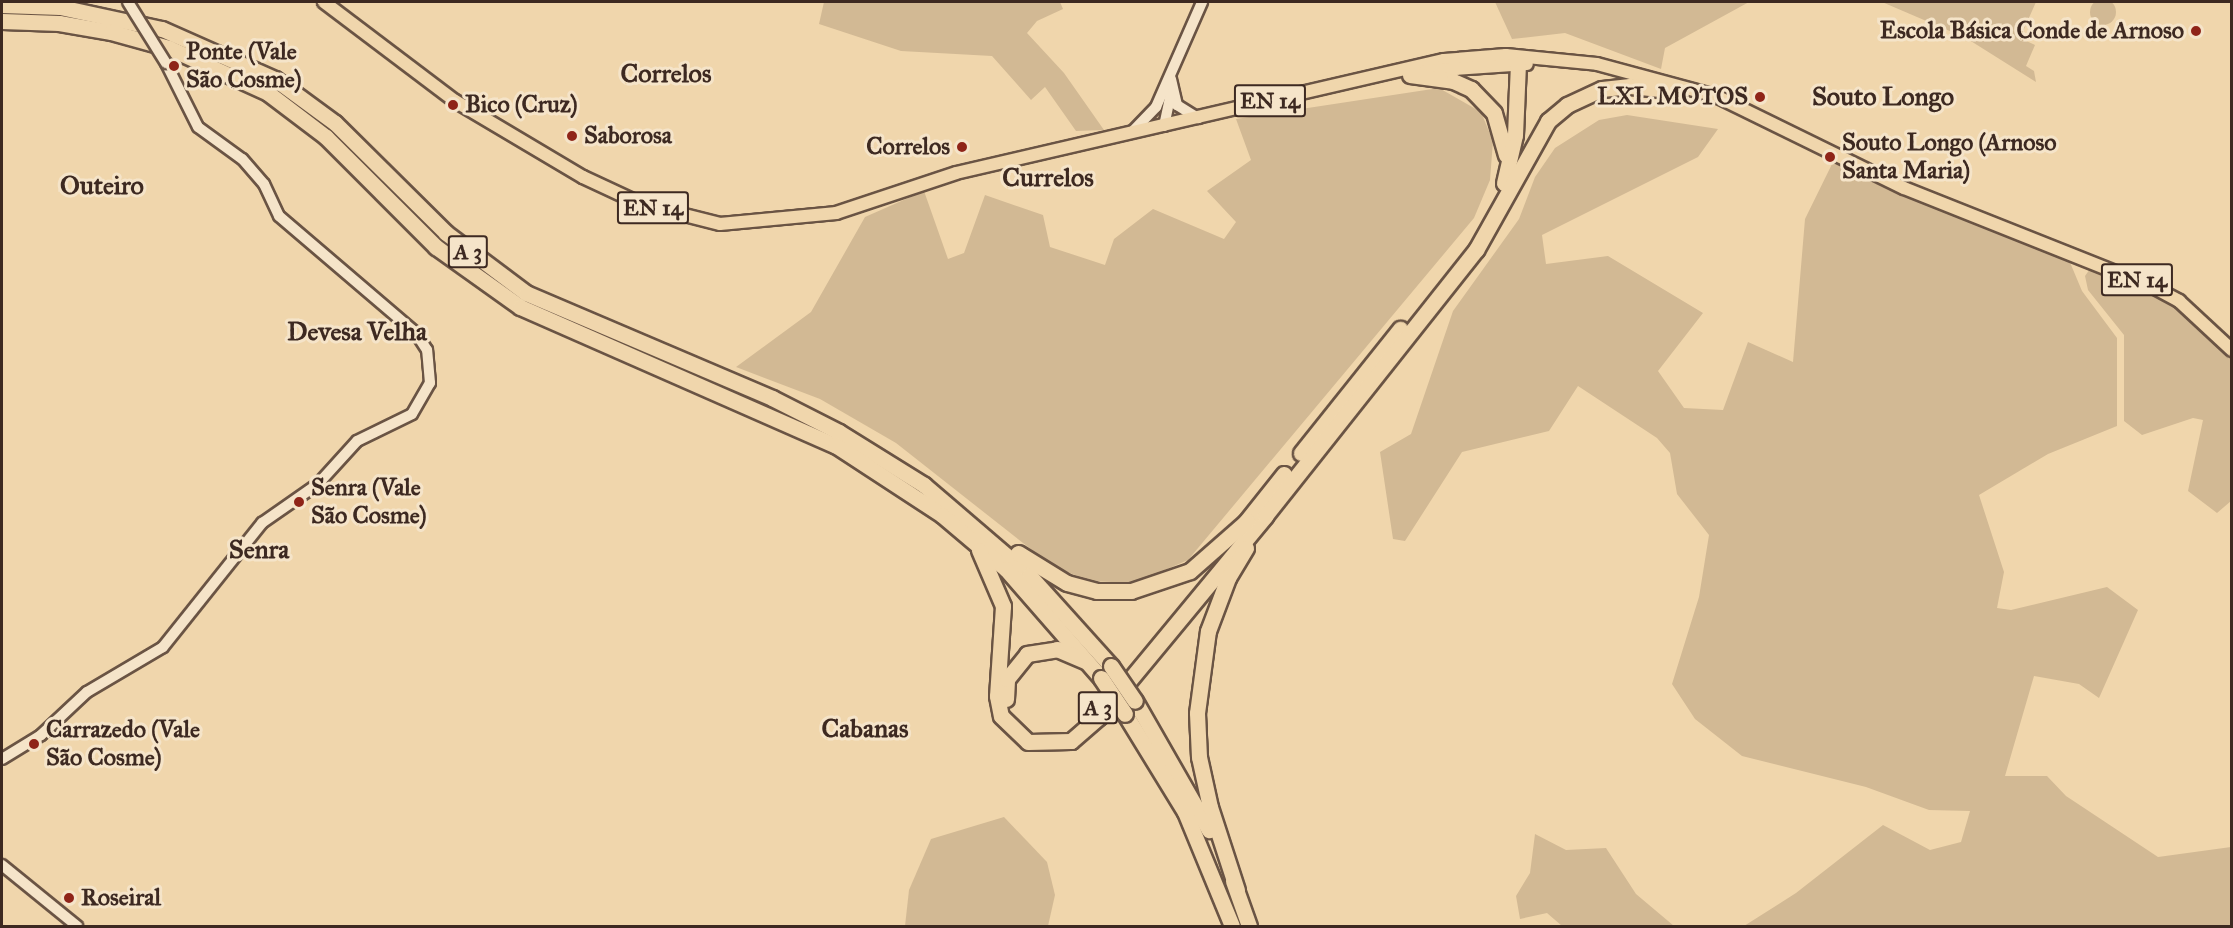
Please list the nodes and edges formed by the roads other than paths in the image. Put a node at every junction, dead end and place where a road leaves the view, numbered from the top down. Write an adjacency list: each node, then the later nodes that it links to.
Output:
1 (128, 2): 22 (street, bridge)
2 (324, 2): 15 (main road, EN 14)
3 (1202, 2): 7 (street)
4 (2, 5): 19 (highway, A 3)
5 (2, 21): 19 (highway, A 3)
6 (1512, 60): 8 (main road, EN 14); 9 (main road, EN 14); 10 (main road, EN 14); 10 (main road, EN 14); 16 (highway)
7 (1171, 75): 11 (street); 12 (street)
8 (1410, 75): 9 (main road, EN 14); 16 (highway)
9 (1367, 79): 13 (main road, EN 14)
10 (1680, 87): 16 (highway); 17 (main road, EN 14)
11 (1171, 93): 13 (street); 14 (street)
12 (1156, 107): 14 (street); 15 (street)
13 (1198, 118): 14 (main road, EN 14)
14 (1164, 126): 15 (main road, EN 14)
15 (1129, 134)
16 (1511, 174): 18 (highway)
17 (2232, 350)
18 (1258, 517): 19 (highway, A 3); 19 (highway); 20 (highway, A 3); 24 (highway)
19 (980, 536): 20 (highway, A 3); 21 (highway, A 3)
20 (1090, 664): 21 (highway, A 3)
21 (1106, 672): 24 (highway, A 3, bridge); 26 (highway, A 3, bridge)
22 (2, 759)
23 (2, 865): 25 (street)
24 (1237, 890): 27 (highway, A 3)
25 (77, 927)
26 (1232, 927)
27 (1249, 927)

